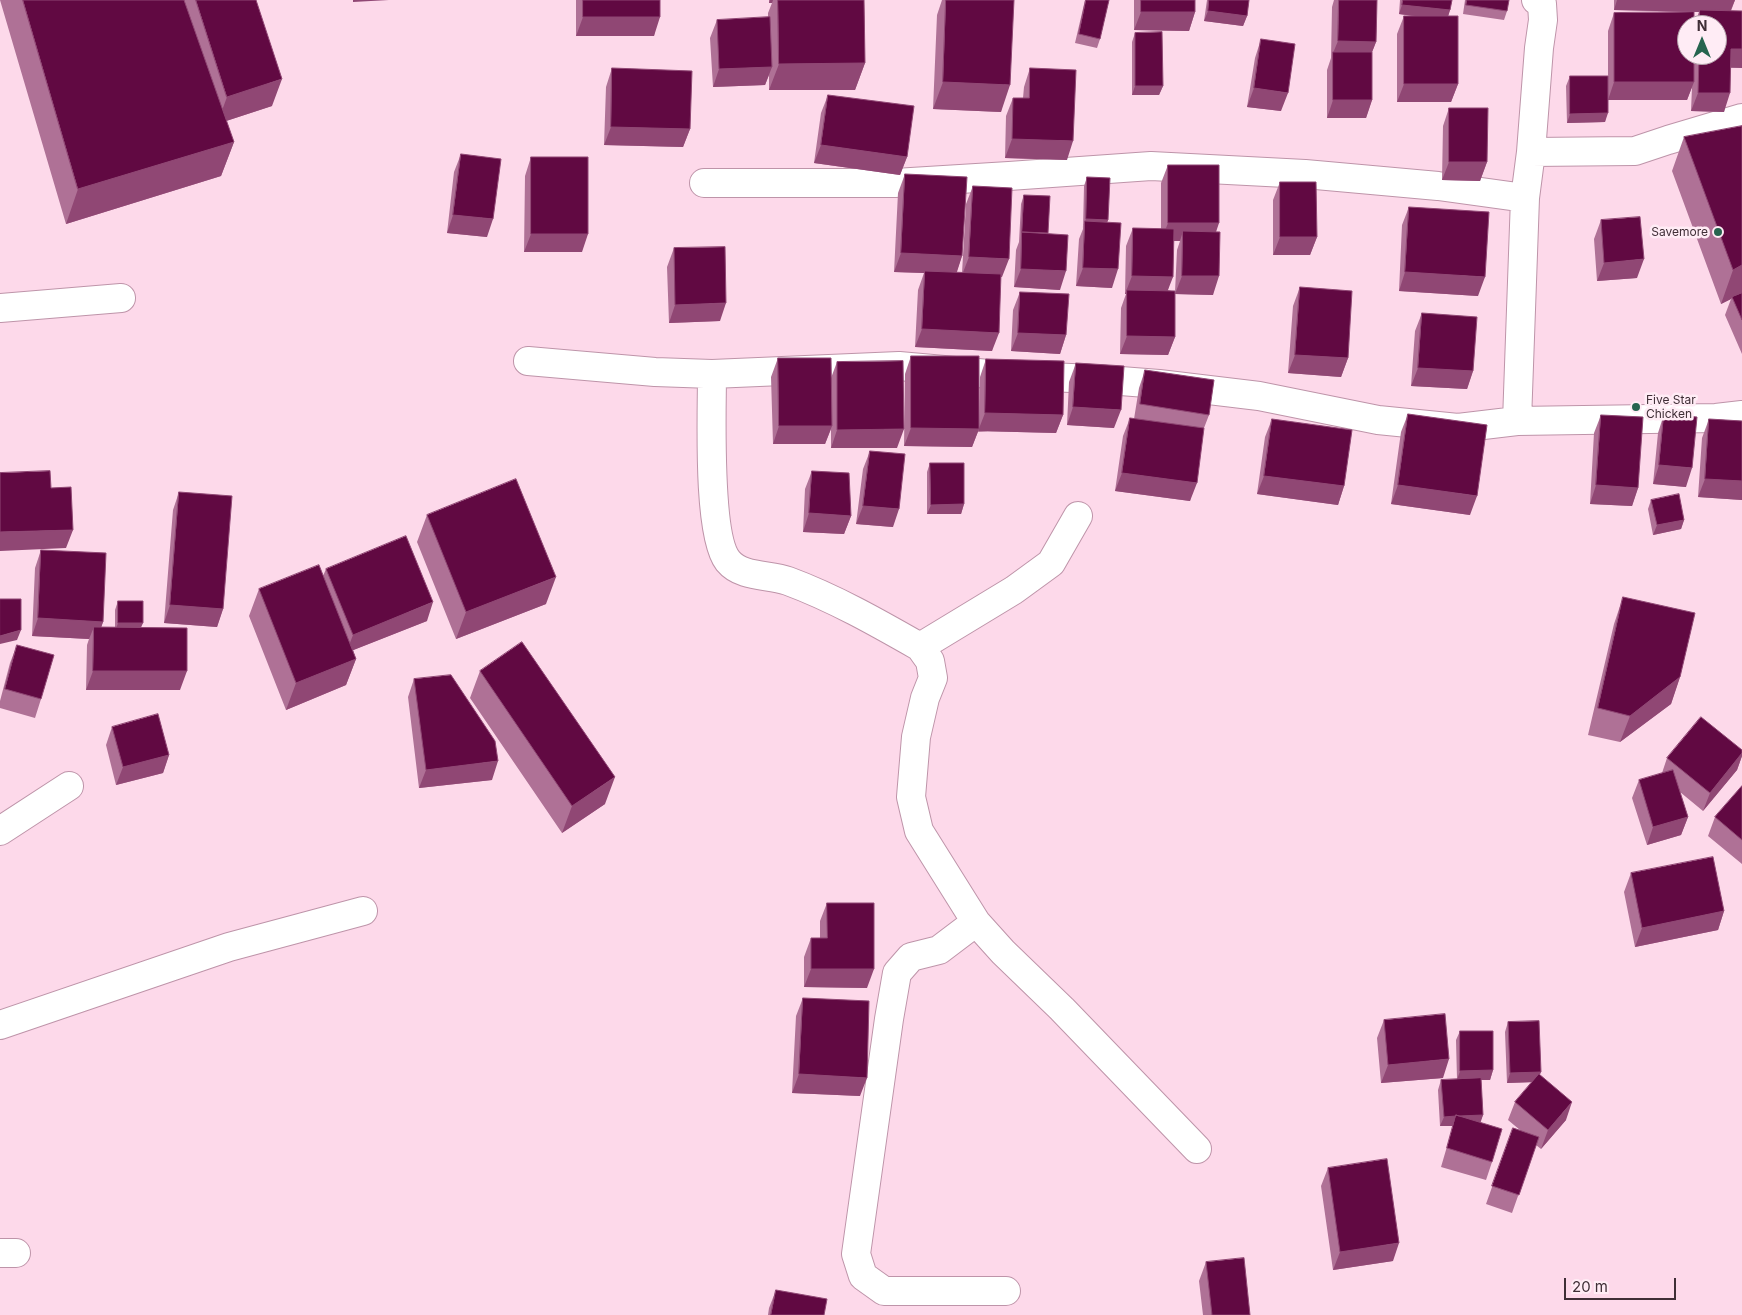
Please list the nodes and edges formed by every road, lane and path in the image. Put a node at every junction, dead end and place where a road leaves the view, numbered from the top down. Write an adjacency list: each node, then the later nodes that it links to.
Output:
1 (1536, 0): 3 (street)
2 (1742, 118): 3 (street)
3 (1532, 152): 5 (street)
4 (704, 183): 5 (street)
5 (1525, 198): 11 (street)
6 (121, 298): 7 (street)
7 (0, 308)
8 (528, 361): 9 (street)
9 (712, 374): 11 (street); 13 (street)
10 (1742, 415): 11 (street)
11 (1517, 422)
12 (1078, 516): 13 (street)
13 (920, 647): 17 (street)
14 (69, 786): 15 (street)
15 (0, 831)
16 (363, 911): 18 (street)
17 (976, 922): 19 (street); 20 (street)
18 (0, 1025)
19 (1197, 1149)
20 (1006, 1291)

